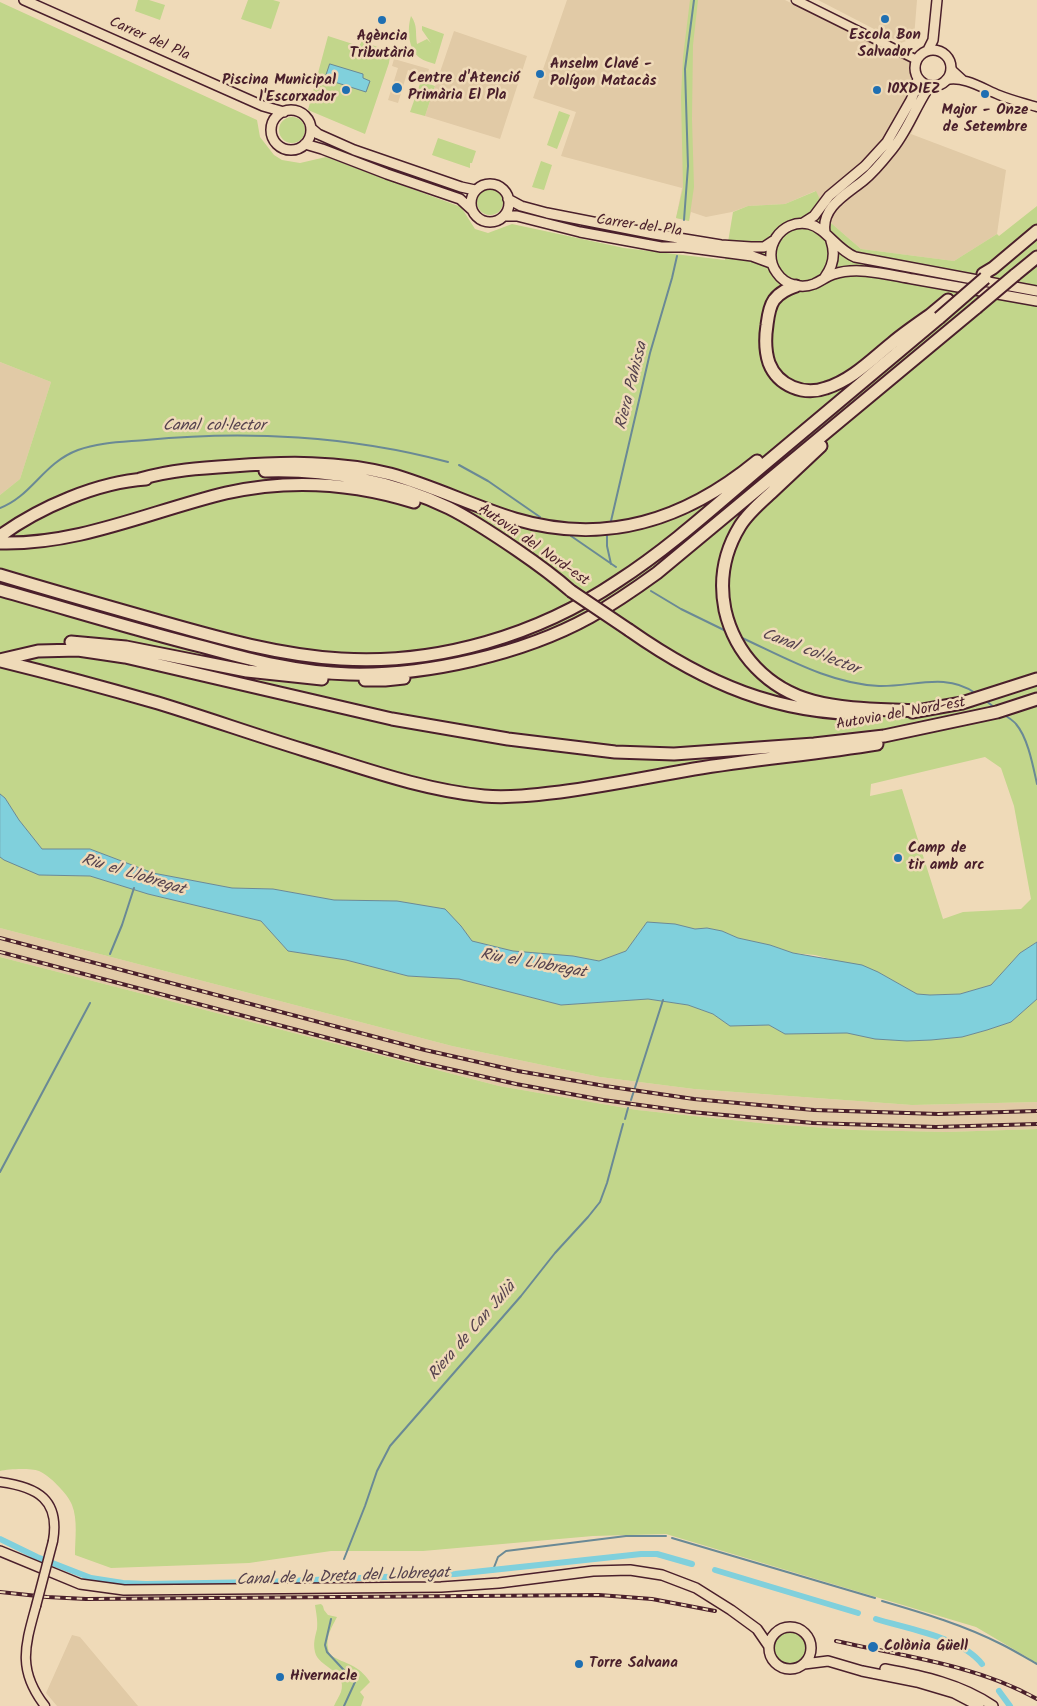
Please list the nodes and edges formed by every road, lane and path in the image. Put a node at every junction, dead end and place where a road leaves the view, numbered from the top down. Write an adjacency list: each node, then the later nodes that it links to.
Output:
1 (24, 0): 11 (main road, Carrer del Pla)
2 (796, 0): 5 (street)
3 (937, 0): 4 (main road)
4 (932, 50): 5 (main road); 6 (main road)
5 (916, 60): 7 (main road)
6 (951, 69): 8 (main road); 9 (street)
7 (918, 78): 10 (main road); 21 (main road)
8 (946, 80): 9 (street); 10 (main road)
9 (964, 81): 12 (street)
10 (932, 86): 23 (main road)
11 (263, 106): 13 (main road, Carrer del Pla); 14 (main road)
12 (1037, 107)
13 (284, 112): 14 (main road); 15 (main road)
14 (273, 122): 16 (main road)
15 (311, 128): 16 (main road); 17 (main road)
16 (305, 144): 19 (main road)
17 (475, 190): 18 (main road); 19 (main road)
18 (508, 199): 20 (main road); 24 (main road, Carrer del Pla)
19 (471, 209): 20 (main road)
20 (504, 216): 26 (main road, Carrer del Pla)
21 (803, 224): 23 (main road); 24 (main road)
22 (1037, 231): 27 (highway)
23 (828, 236): 28 (main road); 30 (main road)
24 (773, 241): 26 (main road)
25 (1037, 257): 33 (highway, bridge)
26 (771, 263): 29 (main road)
27 (987, 273): 32 (highway, bridge); 32 (highway)
28 (825, 278): 29 (main road); 31 (main road)
29 (796, 286): 32 (highway)
30 (1037, 291)
31 (1037, 301)
32 (936, 316): 34 (highway); 37 (highway)
33 (869, 396): 40 (highway); 46 (highway)
34 (140, 479): 35 (highway, Autovia del Nord-est); 39 (highway, Autovia del Nord-est)
35 (0, 536)
36 (0, 543): 39 (highway)
37 (0, 576)
38 (0, 590): 40 (highway)
39 (571, 592): 46 (highway, Autovia del Nord-est, bridge)
40 (521, 647): 41 (highway)
41 (37, 648): 42 (highway); 43 (highway, Autovia del Nord-est); 47 (highway, Autovia del Nord-est)
42 (0, 652)
43 (0, 660): 47 (highway)
44 (1037, 680): 46 (highway, Autovia del Nord-est)
45 (1037, 700): 47 (highway, Autovia del Nord-est)
46 (918, 711)
47 (959, 724)
48 (0, 1482): 57 (street, bridge)
49 (0, 1551): 50 (main road)
50 (757, 1629): 51 (main road); 53 (main road)
51 (779, 1630): 52 (main road); 53 (main road)
52 (811, 1644): 54 (main road); 55 (main road)
53 (768, 1645): 55 (main road)
54 (828, 1661): 55 (main road); 56 (main road)
55 (804, 1664)
56 (845, 1665): 58 (main road); 59 (main road)
57 (45, 1706)
58 (979, 1706)
59 (993, 1706)

